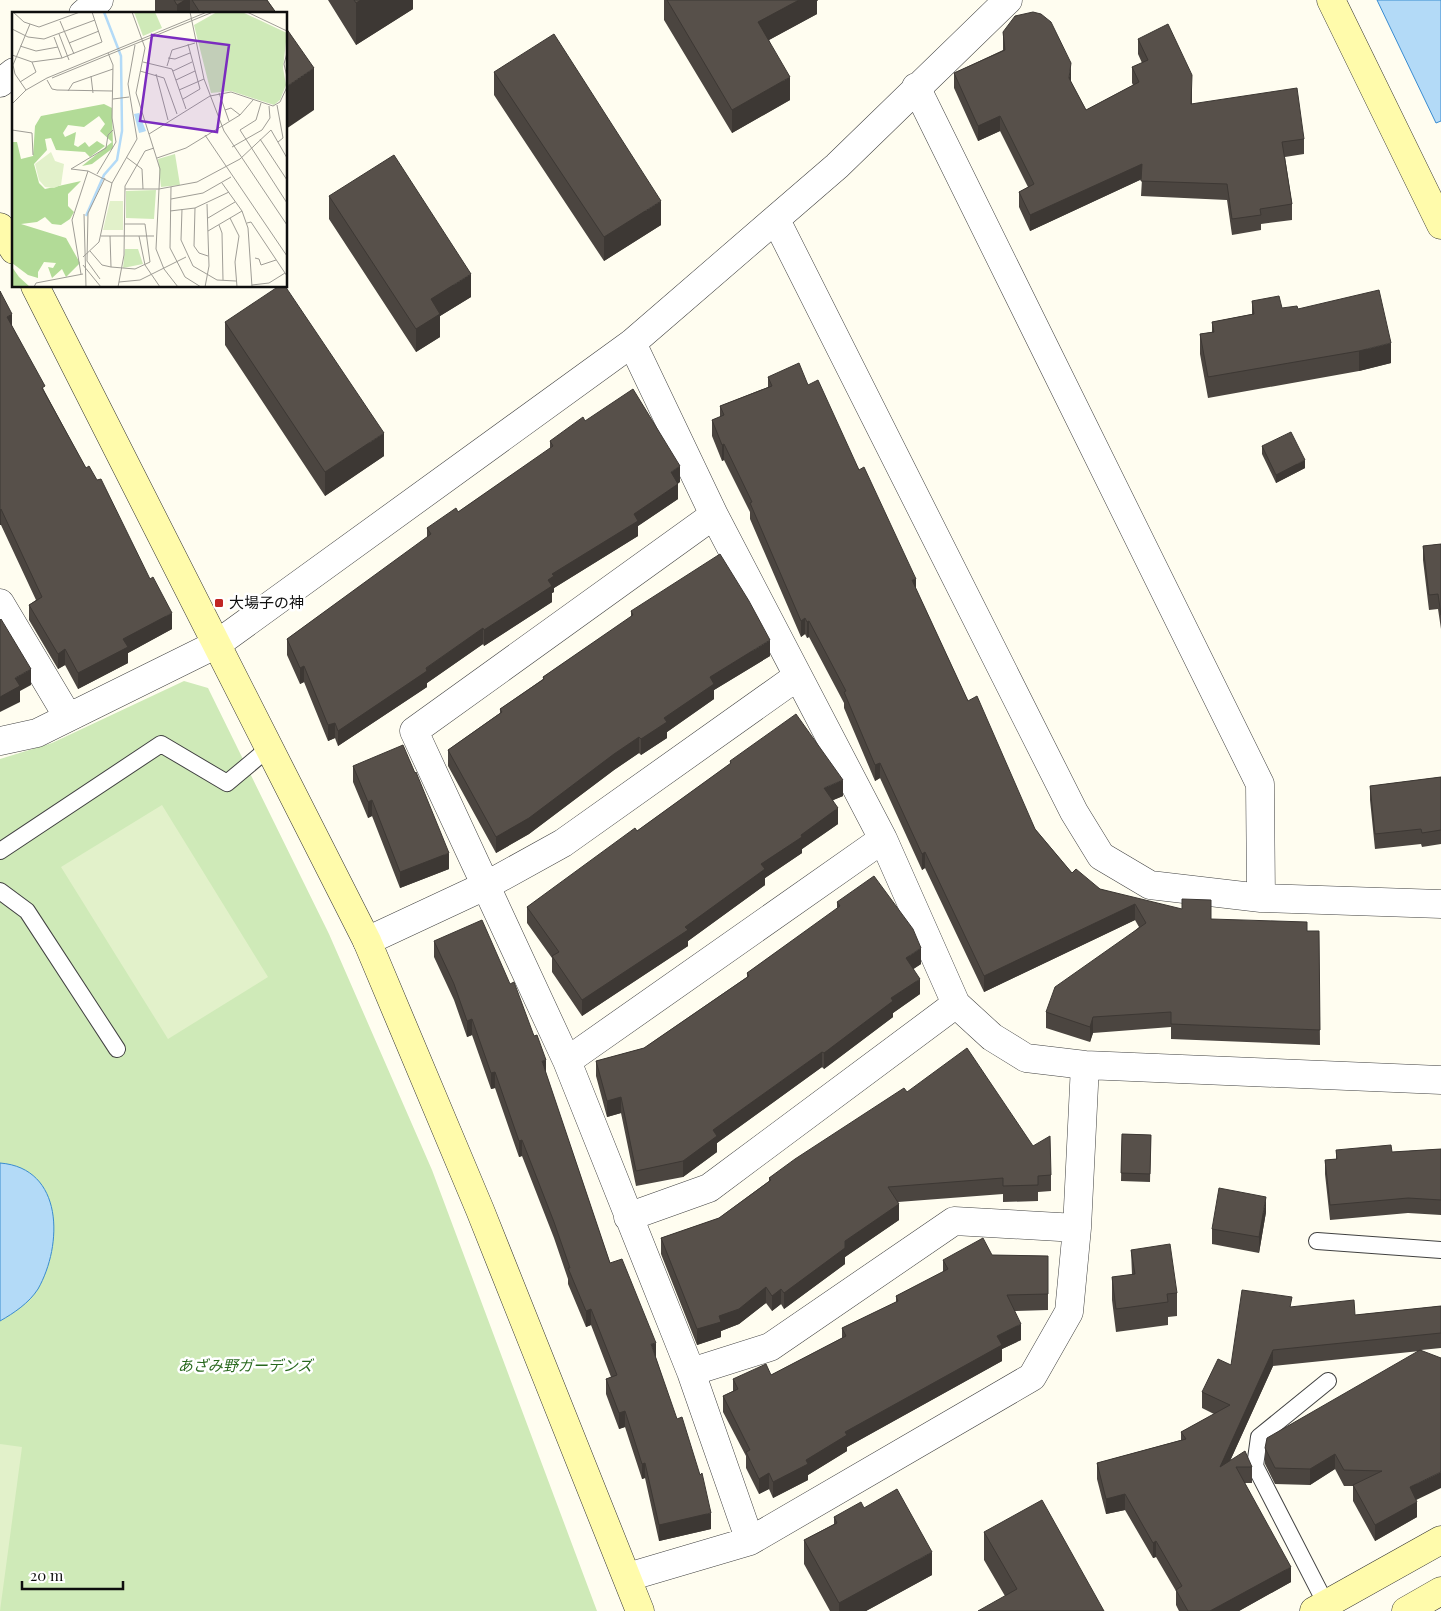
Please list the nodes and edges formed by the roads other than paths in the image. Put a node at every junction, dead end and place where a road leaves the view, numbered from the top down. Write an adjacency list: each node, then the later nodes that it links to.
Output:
1 (99, 0): 4 (street)
2 (1008, 0): 7 (street)
3 (1331, 0): 8 (street)
4 (85, 12)
5 (12, 74): 6 (street)
6 (0, 83)
7 (916, 87): 9 (street); 25 (street)
8 (1437, 207)
9 (776, 220): 13 (street); 25 (street)
10 (0, 227): 11 (street)
11 (12, 247)
12 (36, 288): 16 (street)
13 (632, 343): 14 (street); 16 (street)
14 (714, 516): 17 (street); 23 (street)
15 (0, 603): 18 (street)
16 (217, 644): 18 (street); 20 (street)
17 (798, 676): 21 (street); 23 (street)
18 (68, 717): 19 (street)
19 (0, 741)
20 (270, 747): 22 (lane); 27 (street)
21 (883, 839): 28 (street); 30 (street)
22 (0, 851)
23 (487, 885): 27 (street); 30 (street)
24 (0, 891): 29 (lane)
25 (1261, 898): 26 (street)
26 (1441, 904)
27 (367, 941): 41 (street)
28 (956, 1004): 31 (street); 33 (street)
29 (117, 1049)
30 (567, 1061): 33 (street)
31 (1085, 1065): 32 (street); 34 (street)
32 (1441, 1080)
33 (628, 1217): 37 (street)
34 (1077, 1228): 37 (street); 40 (street)
35 (1317, 1241): 36 (lane)
36 (1441, 1250)
37 (691, 1372): 40 (street)
38 (1328, 1381): 43 (lane)
39 (1441, 1540): 43 (street)
40 (750, 1541): 41 (street)
41 (628, 1576): 44 (street)
42 (1441, 1590): 45 (street)
43 (1320, 1608)
44 (640, 1611)
45 (1406, 1611)

